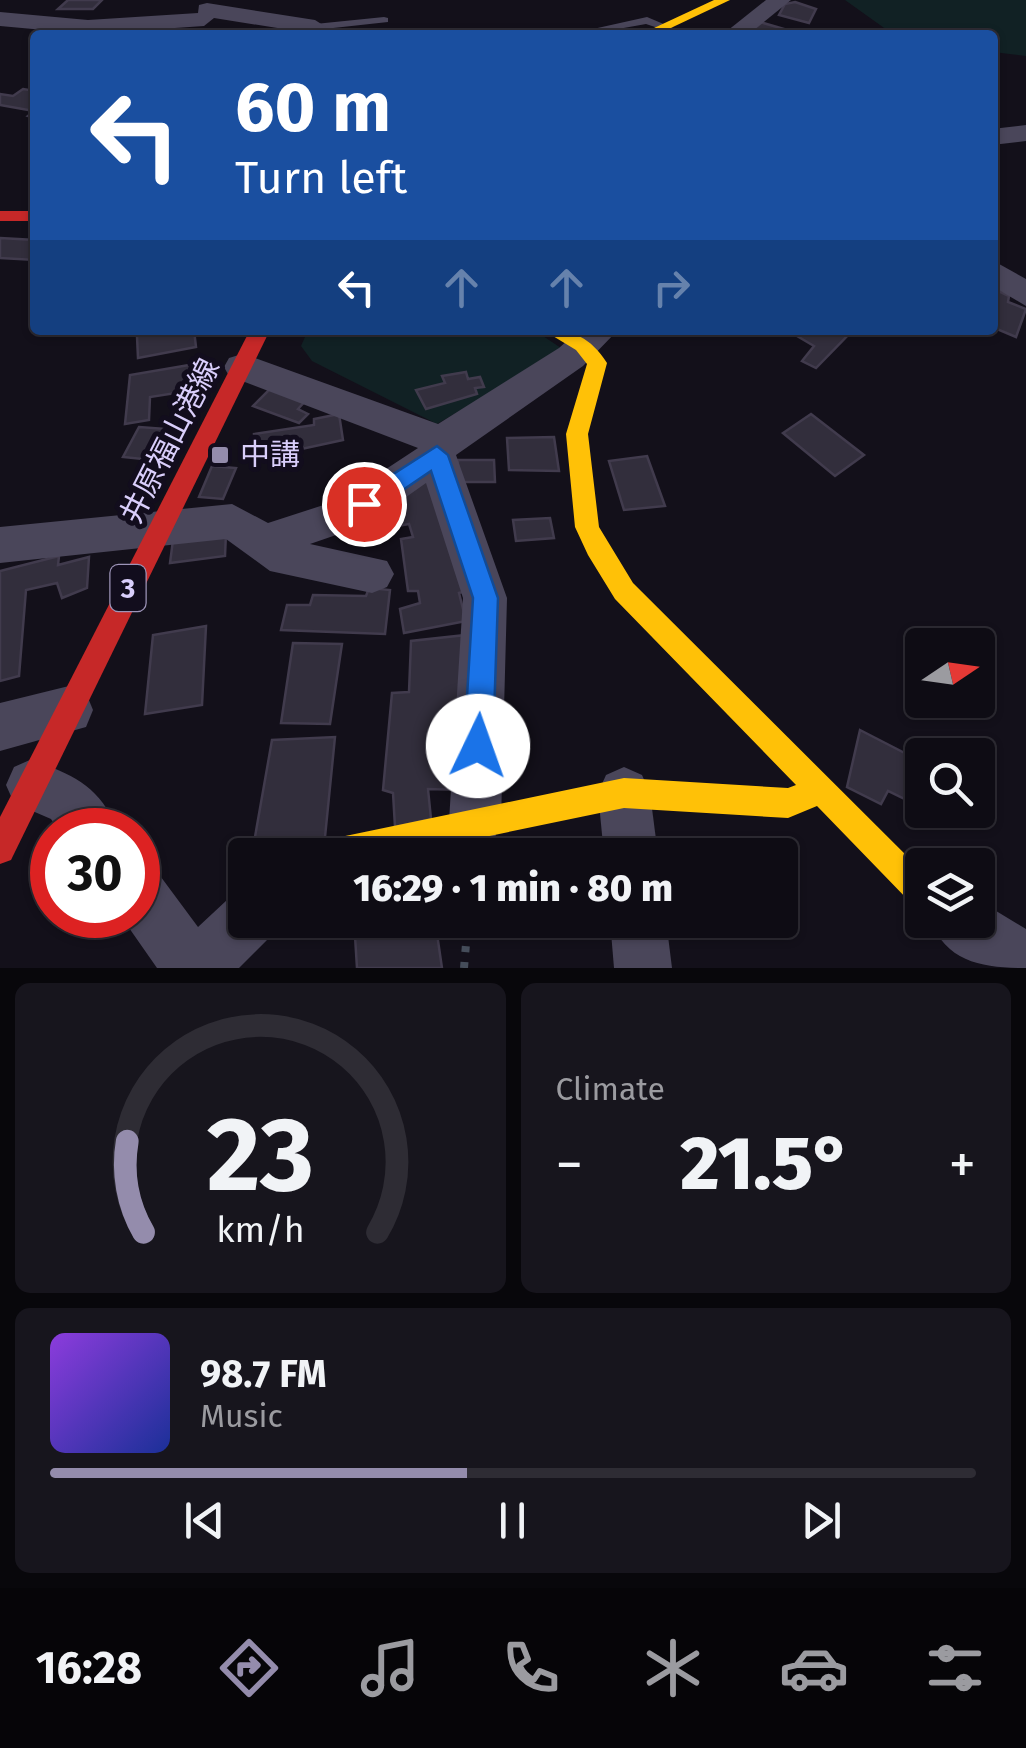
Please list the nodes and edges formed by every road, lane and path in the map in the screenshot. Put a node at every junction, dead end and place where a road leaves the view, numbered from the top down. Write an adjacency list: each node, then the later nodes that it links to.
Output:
1 (724, 0): 9 (street)
2 (780, 0): 10 (street)
3 (206, 16): 4 (street); 6 (street)
4 (0, 19)
5 (384, 20): 6 (lane)
6 (315, 27)
7 (595, 30): 8 (lane)
8 (655, 30)
9 (658, 30)
10 (740, 30)
11 (1024, 133): 12 (street)
12 (998, 135)
13 (0, 216): 14 (street)
14 (30, 216)
15 (258, 335): 17 (street, 井原福山港線 / 3)
16 (579, 335): 18 (street); 26 (street)
17 (242, 367): 18 (street); 19 (street, 井原福山港線 / 3)
18 (439, 448): 20 (street); 29 (street)
19 (156, 532): 20 (street); 21 (street); 23 (street, 井原福山港線 / 3)
20 (263, 543): 22 (street)
21 (0, 545)
22 (372, 574)
23 (69, 710): 24 (street); 25 (street, 井原福山港線 / 3)
24 (0, 727)
25 (32, 784): 28 (street); 32 (street, 井原福山港線 / 3)
26 (818, 791): 27 (street); 33 (street)
27 (624, 793): 29 (street); 31 (street)
28 (75, 808)
29 (475, 821): 30 (street)
30 (400, 838)
31 (629, 838)
32 (0, 849)
33 (905, 875)
34 (160, 923): 35 (street)
35 (229, 938)
36 (466, 938): 40 (path)
37 (640, 938): 41 (street)
38 (987, 938): 39 (street)
39 (1026, 962)
40 (464, 968)
41 (643, 968)

